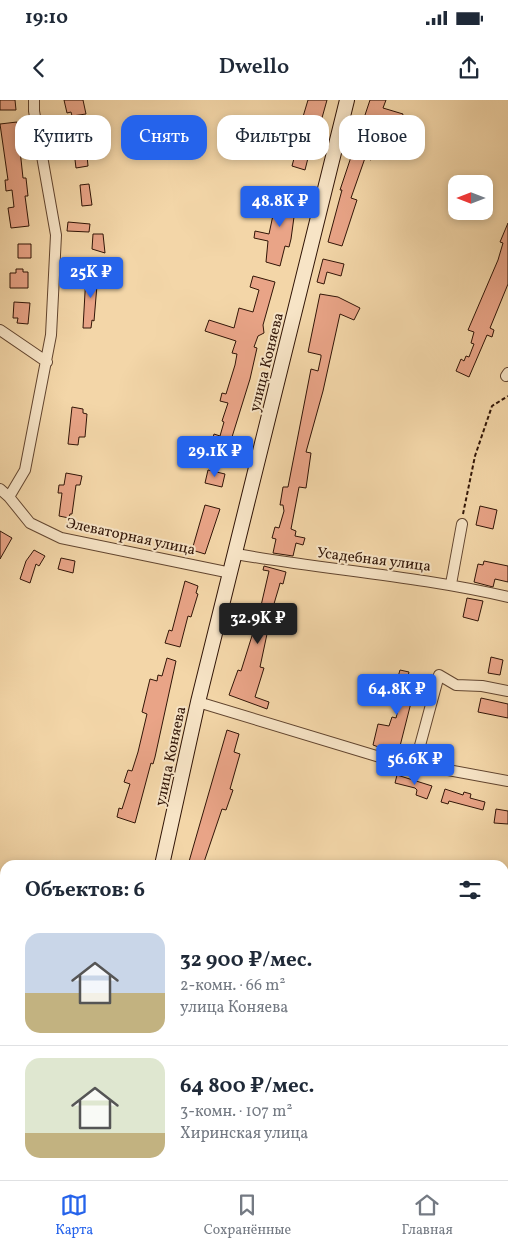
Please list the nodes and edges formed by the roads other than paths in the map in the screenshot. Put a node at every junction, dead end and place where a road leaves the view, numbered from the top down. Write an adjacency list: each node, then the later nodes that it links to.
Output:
1 (34, 100): 4 (street)
2 (347, 100): 8 (street, улица Коняева)
3 (0, 330): 4 (street)
4 (47, 362): 6 (street)
5 (0, 489): 6 (street, Элеваторная улица)
6 (10, 497): 9 (street, Элеваторная улица)
7 (462, 524): 10 (street)
8 (236, 554): 9 (street, улица Коняева); 10 (street, Усадебная улица)
9 (231, 573): 13 (street, улица Коняева)
10 (451, 584): 11 (street, Усадебная улица)
11 (508, 598)
12 (508, 691): 14 (street)
13 (198, 702): 14 (street); 16 (street, улица Коняева)
14 (415, 764): 15 (street)
15 (508, 781)
16 (163, 860)

